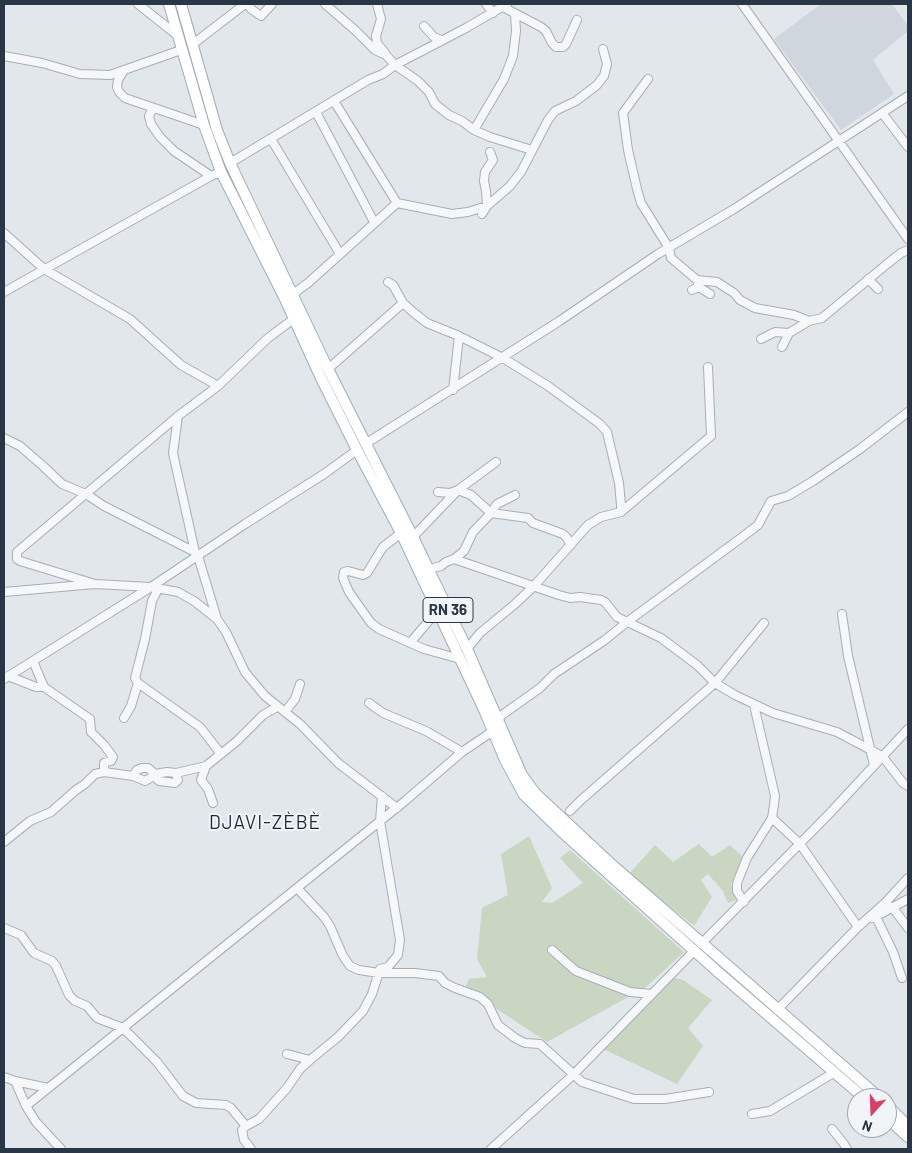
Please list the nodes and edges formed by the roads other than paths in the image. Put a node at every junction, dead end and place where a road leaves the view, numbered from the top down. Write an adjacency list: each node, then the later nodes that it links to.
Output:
1 (138, 4): 15 (street)
2 (169, 4): 15 (main road, RN 36)
3 (181, 4): 17 (main road, RN 36)
4 (247, 4): 5 (street); 17 (street)
5 (272, 4)
6 (325, 4): 20 (street)
7 (377, 4): 20 (street)
8 (486, 4): 11 (street)
9 (742, 4): 33 (street)
10 (505, 5): 11 (street); 12 (street)
11 (493, 13): 16 (street)
12 (515, 14): 13 (street); 31 (street)
13 (577, 20)
14 (424, 26): 16 (street)
15 (177, 35): 19 (main road, RN 36)
16 (441, 40): 22 (street)
17 (193, 44): 37 (main road, RN 36)
18 (603, 49): 35 (street)
19 (181, 50): 23 (street); 30 (main road, RN 36)
20 (386, 55): 22 (street)
21 (4, 56): 23 (street)
22 (395, 65): 26 (street); 31 (street)
23 (122, 72): 27 (street)
24 (648, 79): 46 (street)
25 (908, 96): 29 (street)
26 (334, 101): 28 (street); 40 (street)
27 (153, 108): 30 (street); 39 (street)
28 (316, 112): 32 (street); 43 (street)
29 (883, 114): 33 (street); 34 (street)
30 (204, 125): 38 (main road, RN 36)
31 (474, 130): 35 (street)
32 (271, 139): 37 (street); 48 (street)
33 (839, 142): 45 (street); 46 (street)
34 (908, 147)
35 (532, 150): 41 (street)
36 (490, 152): 41 (street)
37 (230, 163): 55 (main road, RN 36)
38 (222, 172): 39 (street); 58 (main road, RN 36)
39 (211, 176): 49 (street)
40 (398, 203): 41 (street); 43 (street)
41 (487, 206): 42 (street)
42 (482, 214)
43 (374, 222): 48 (street)
44 (4, 233): 49 (street)
45 (908, 239)
46 (669, 248): 52 (street); 64 (street)
47 (908, 250): 50 (street)
48 (340, 254): 55 (street)
49 (44, 269): 54 (street); 67 (street)
50 (868, 279): 53 (street); 59 (street)
51 (388, 282): 57 (street)
52 (696, 286): 56 (street); 59 (street)
53 (878, 289)
54 (4, 292)
55 (293, 294): 66 (main road, RN 36)
56 (710, 294)
57 (403, 303): 61 (street); 66 (street)
58 (295, 318): 67 (street); 72 (main road, RN 36)
59 (809, 321): 60 (street)
60 (788, 333): 62 (street); 63 (street)
61 (460, 336): 64 (street); 68 (street)
62 (761, 339)
63 (782, 346)
64 (503, 358): 68 (street); 78 (street)
65 (708, 367): 78 (street)
66 (328, 369): 72 (main road, RN 36)
67 (218, 386): 70 (street)
68 (454, 390): 72 (street)
69 (908, 412): 93 (street)
70 (178, 416): 76 (street); 83 (street)
71 (4, 438): 76 (street)
72 (361, 447): 80 (main road, RN 36); 81 (main road, RN 36); 83 (street)
73 (496, 462): 74 (street)
74 (458, 490): 75 (street); 79 (street); 81 (street)
75 (438, 492)
76 (86, 494): 83 (street); 86 (street)
77 (515, 495): 79 (street)
78 (621, 512): 82 (street)
79 (491, 513): 82 (street); 84 (street)
80 (401, 533): 90 (main road, RN 36); 95 (street)
81 (414, 537): 85 (main road, RN 36)
82 (571, 545): 87 (street)
83 (196, 554): 88 (street); 92 (street)
84 (454, 559): 85 (street); 87 (street)
85 (429, 569): 96 (main road, RN 36)
86 (95, 584): 88 (street); 89 (street)
87 (534, 586): 93 (street); 96 (street)
88 (154, 588): 92 (street); 98 (street); 100 (street)
89 (4, 592)
90 (437, 610): 95 (street); 97 (main road, RN 36)
91 (842, 614): 112 (street)
92 (217, 619): 106 (street)
93 (627, 622): 102 (street); 109 (street)
94 (764, 623): 102 (street)
95 (410, 643): 97 (street)
96 (467, 649): 109 (main road, RN 36)
97 (460, 659): 111 (main road, RN 36)
98 (33, 661): 99 (street); 103 (street)
99 (6, 677): 103 (street)
100 (138, 683): 108 (street); 114 (street)
101 (300, 684): 107 (street)
102 (715, 684): 105 (street); 125 (street)
103 (44, 687): 118 (street)
104 (369, 703): 113 (street)
105 (754, 705): 112 (street); 126 (street)
106 (277, 707): 107 (street); 114 (street)
107 (285, 712): 122 (street)
108 (124, 718)
109 (497, 720): 140 (main road, RN 36)
110 (908, 729): 115 (street)
111 (493, 732): 113 (street); 140 (main road, RN 36)
112 (871, 750): 115 (street); 116 (street)
113 (462, 752): 124 (street)
114 (221, 754): 117 (street)
115 (883, 757): 116 (street); 121 (street)
116 (874, 765): 129 (street)
117 (206, 766): 119 (street); 123 (street)
118 (104, 772): 120 (street); 128 (street)
119 (155, 775): 120 (street); 120 (street)
120 (133, 776)
121 (908, 786)
122 (382, 796): 124 (street); 127 (street)
123 (213, 803)
124 (396, 808): 127 (street)
125 (570, 811)
126 (772, 818): 129 (street); 133 (street)
127 (380, 821): 131 (street); 142 (street)
128 (4, 842)
129 (800, 844): 133 (street); 137 (street)
130 (908, 878): 134 (street)
131 (297, 888): 142 (street); 146 (street)
132 (908, 899): 135 (street)
133 (744, 902): 140 (street)
134 (885, 903): 135 (street); 136 (street)
135 (893, 908): 136 (street); 139 (street)
136 (872, 918): 137 (street); 143 (street)
137 (858, 927): 145 (street)
138 (4, 928): 146 (street)
139 (908, 928)
140 (698, 947): 144 (street); 145 (main road, RN 36); 149 (main road, RN 36)
141 (552, 950): 144 (street)
142 (379, 973): 148 (street); 150 (street)
143 (902, 978)
144 (652, 994): 150 (street)
145 (777, 1010): 155 (main road, RN 36)
146 (123, 1028): 153 (street); 160 (street)
147 (287, 1054): 148 (street)
148 (310, 1060): 160 (street)
149 (835, 1072): 154 (main road, RN 36); 158 (street)
150 (573, 1075): 156 (street); 167 (street)
151 (4, 1077): 152 (street)
152 (15, 1081): 153 (street); 157 (street)
153 (48, 1088): 157 (street)
154 (853, 1088)
155 (868, 1088)
156 (709, 1092)
157 (26, 1106): 165 (street)
158 (752, 1114)
159 (897, 1115): 161 (main road)
160 (246, 1126): 166 (street)
161 (908, 1126)
162 (897, 1128): 164 (main road)
163 (832, 1130): 168 (street)
164 (908, 1138)
165 (61, 1149)
166 (252, 1149)
167 (491, 1149)
168 (847, 1149)

